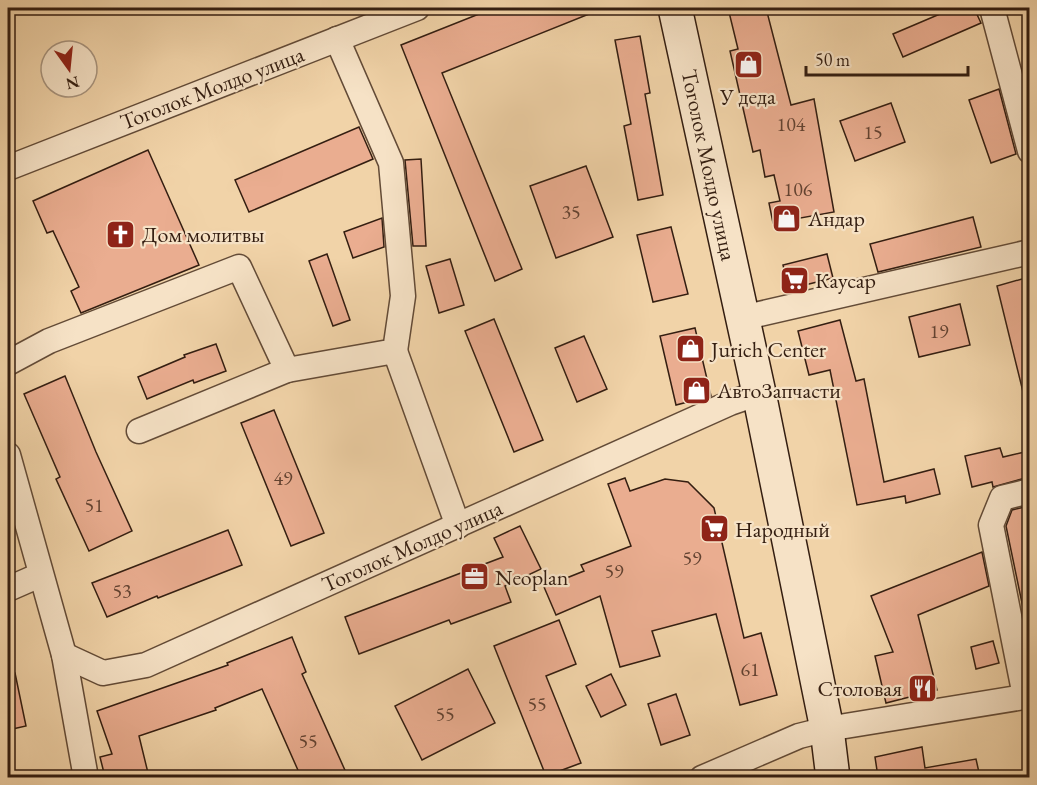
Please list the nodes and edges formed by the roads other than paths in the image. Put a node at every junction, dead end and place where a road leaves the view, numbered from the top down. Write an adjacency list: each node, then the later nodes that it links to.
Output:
1 (417, 8): 4 (street, Тоголок Молдо улица)
2 (675, 8): 8 (main road, Тоголок Молдо улица)
3 (992, 8): 5 (street)
4 (337, 39): 6 (street, Тоголок Молдо улица); 9 (street)
5 (1029, 151)
6 (8, 168)
7 (1029, 252): 8 (street)
8 (742, 318): 12 (main road, Тоголок Молдо улица)
9 (395, 351): 11 (street); 16 (street)
10 (8, 363): 11 (street)
11 (287, 370): 13 (street)
12 (759, 393): 16 (street, Тоголок Молдо улица); 21 (main road, Тоголок Молдо улица)
13 (139, 431)
14 (8, 456): 17 (street)
15 (1029, 491): 20 (street)
16 (458, 526): 19 (street, Тоголок Молдо улица)
17 (40, 575): 18 (street); 19 (street)
18 (8, 589)
19 (63, 655): 22 (street)
20 (1027, 696): 21 (street)
21 (827, 729): 23 (street); 24 (main road, Тоголок Молдо улица)
22 (86, 777)
23 (702, 777)
24 (833, 777)

